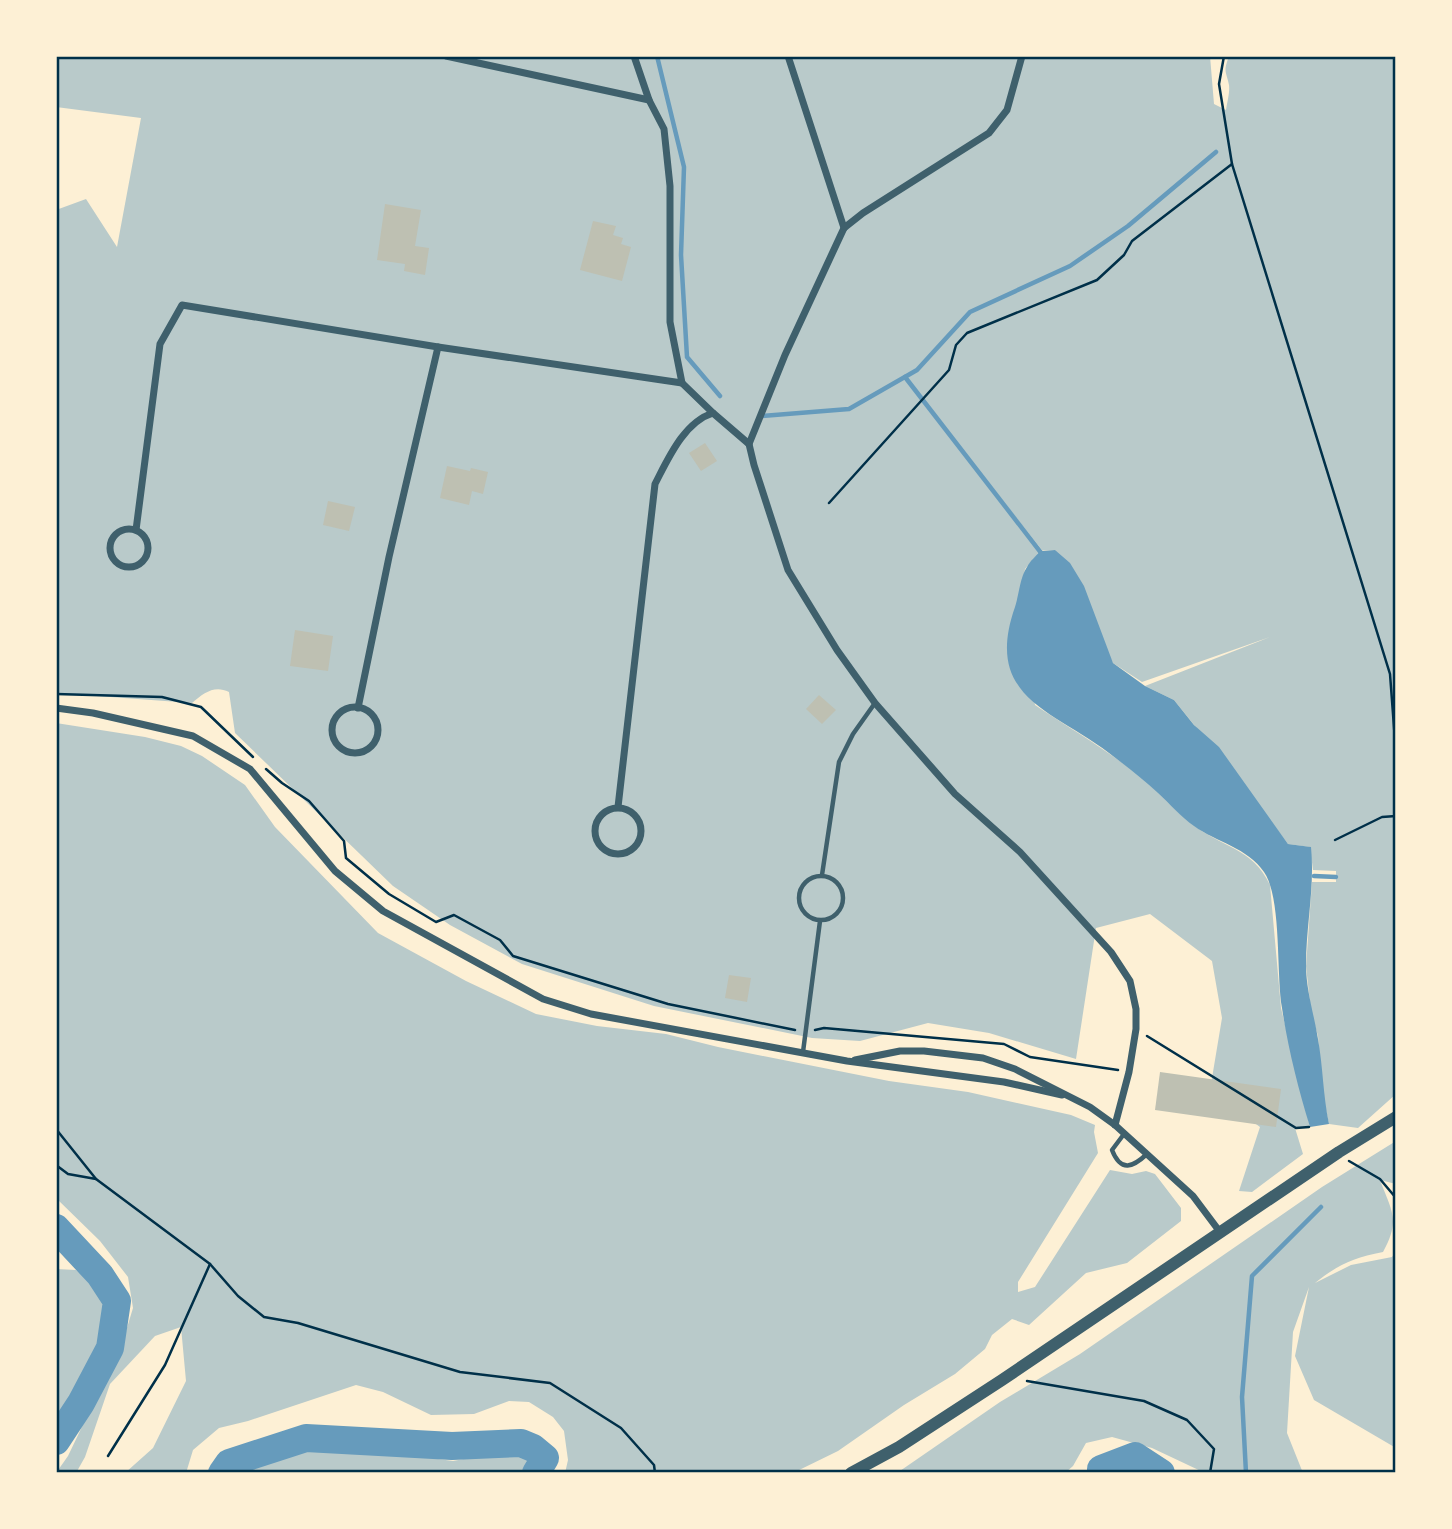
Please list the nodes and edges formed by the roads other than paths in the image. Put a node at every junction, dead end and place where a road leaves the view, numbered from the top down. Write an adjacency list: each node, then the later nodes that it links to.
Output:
1 (446, 56): 5 (street)
2 (634, 56): 5 (street)
3 (788, 56): 6 (street)
4 (1022, 56): 6 (street)
5 (649, 100): 8 (street)
6 (844, 228): 10 (street)
7 (438, 347): 8 (street); 11 (street); 14 (street)
8 (682, 383): 9 (street)
9 (713, 413): 10 (street); 15 (street)
10 (750, 444): 12 (street)
11 (136, 530): 11 (street)
12 (875, 703): 16 (lane); 22 (street)
13 (56, 708): 18 (street)
14 (358, 708): 14 (street)
15 (618, 807): 15 (street)
16 (822, 875): 17 (lane); 17 (lane)
17 (820, 920): 18 (lane)
18 (803, 1053): 19 (street)
19 (847, 1061): 20 (street); 20 (street)
20 (1062, 1095): 22 (street)
21 (1396, 1117): 25 (street)
22 (1115, 1125): 23 (street)
23 (1125, 1133): 24 (street); 24 (lane)
24 (1148, 1153): 25 (street)
25 (1220, 1232): 26 (street)
26 (852, 1473)

